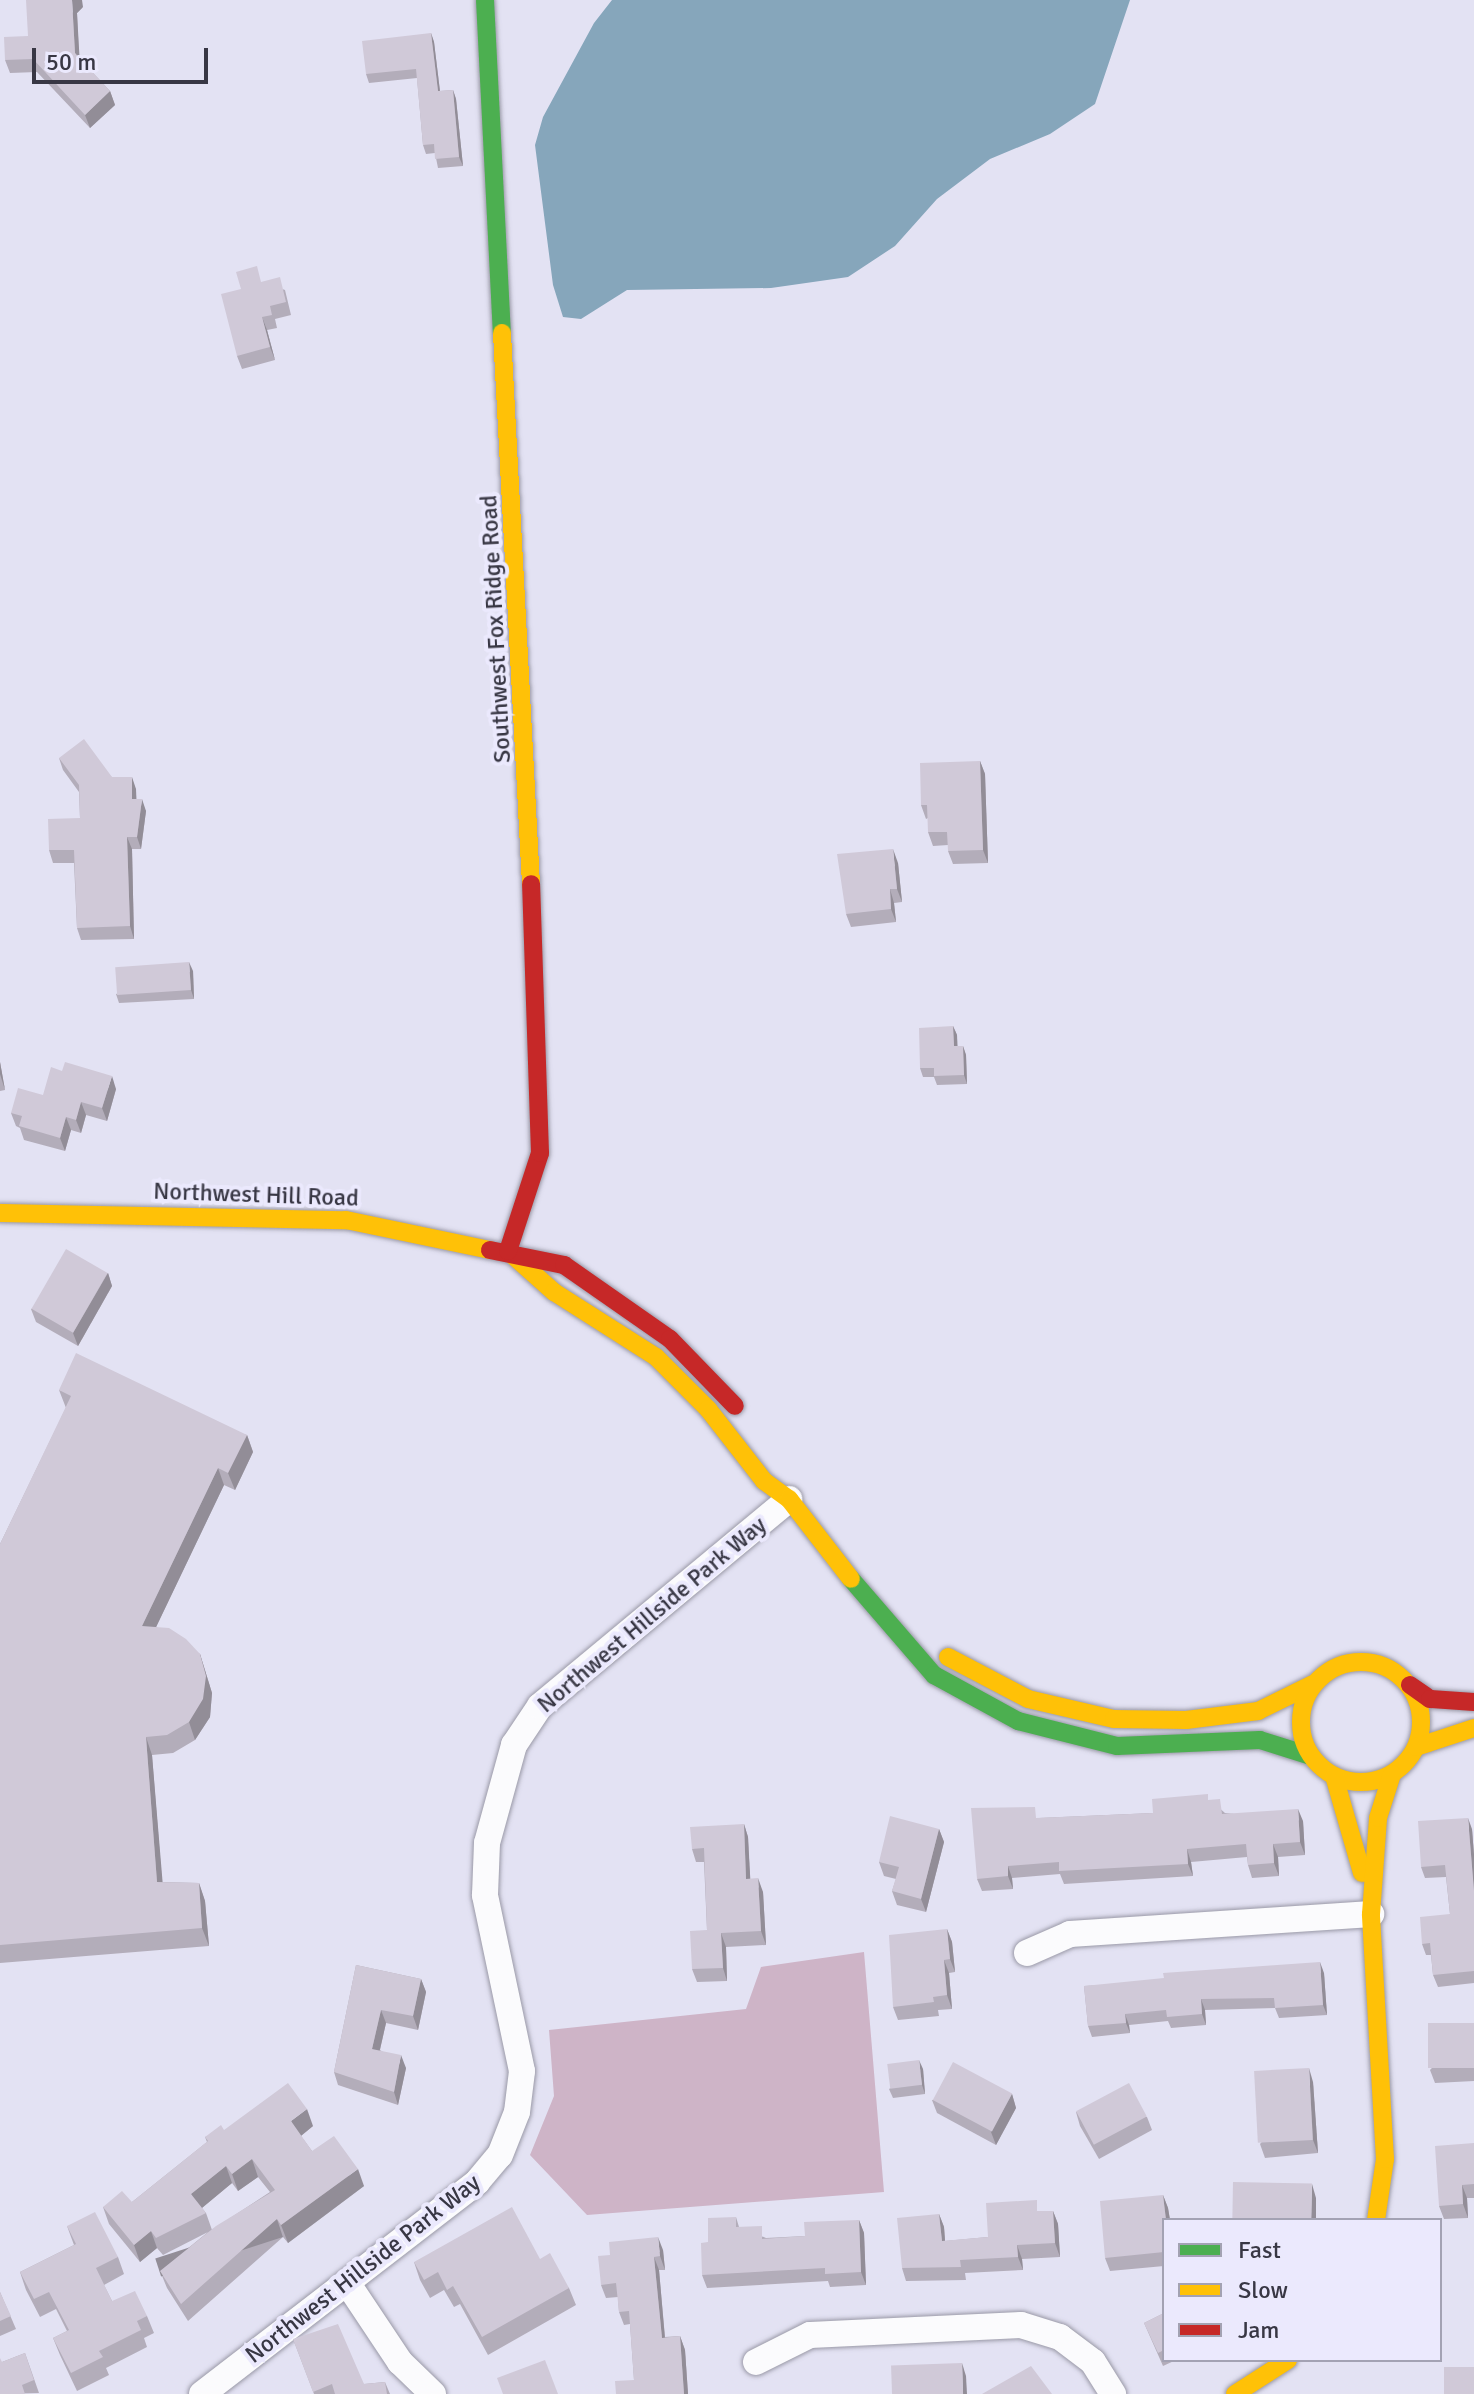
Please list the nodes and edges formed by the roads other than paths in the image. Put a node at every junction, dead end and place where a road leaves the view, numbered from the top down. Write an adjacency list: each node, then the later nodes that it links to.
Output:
1 (485, 0): 3 (main road, Southwest Fox Ridge Road)
2 (0, 1213): 3 (main road, Northwest Hill Road)
3 (508, 1251): 4 (main road, Northwest Hill Road); 6 (main road)
4 (746, 1418)
5 (782, 1467): 6 (main road)
6 (789, 1499): 7 (main road); 19 (street, Northwest Hillside Park Way)
7 (882, 1618): 8 (main road); 13 (main road)
8 (1313, 1684): 9 (main road); 13 (main road)
9 (1410, 1685): 10 (main road); 12 (main road)
10 (1474, 1702)
11 (1474, 1728): 12 (main road)
12 (1416, 1747): 14 (main road)
13 (1311, 1756): 15 (main road)
14 (1392, 1774): 15 (main road); 16 (main road)
15 (1334, 1776): 16 (main road)
16 (1371, 1914): 17 (street); 18 (main road)
17 (1027, 1953)
18 (1376, 2218)
19 (348, 2284): 22 (street, Northwest Hillside Park Way); 23 (street)
20 (756, 2362): 24 (street)
21 (1285, 2362): 25 (main road)
22 (202, 2394)
23 (433, 2394)
24 (1113, 2394)
25 (1235, 2394)

